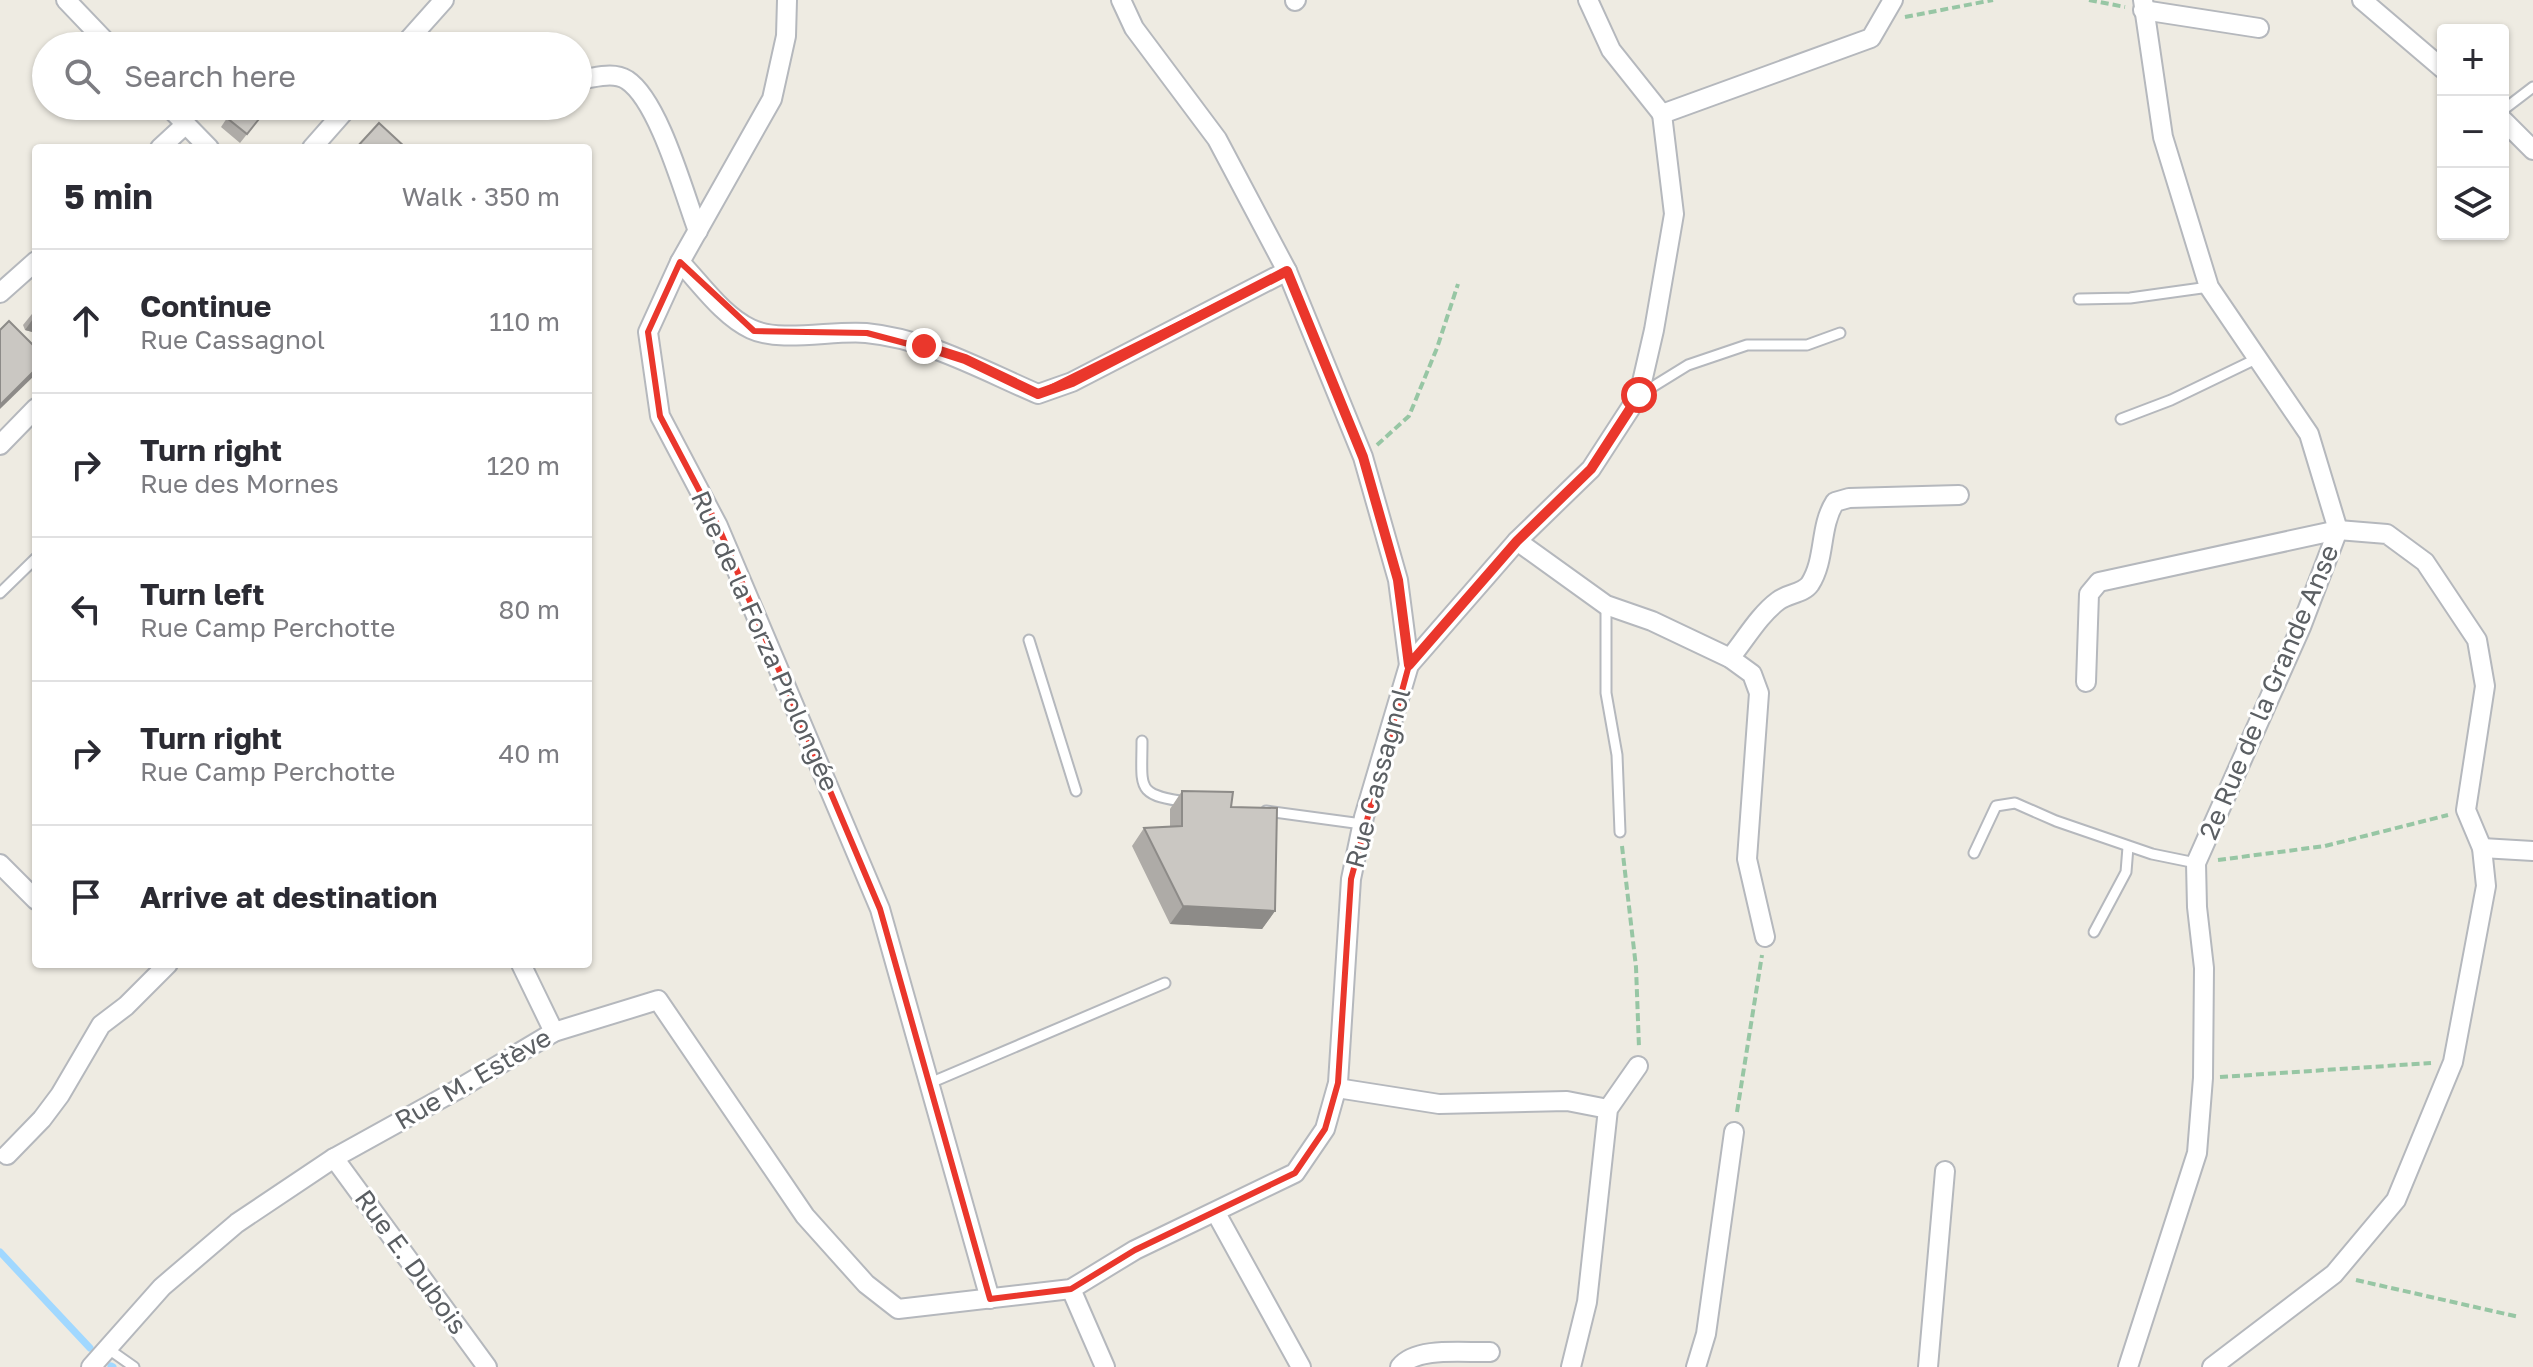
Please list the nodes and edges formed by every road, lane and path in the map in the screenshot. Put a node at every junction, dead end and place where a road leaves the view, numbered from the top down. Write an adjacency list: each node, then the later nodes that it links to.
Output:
1 (66, 0): 13 (street)
2 (444, 0): 14 (street)
3 (787, 0): 28 (street, Rue de la Forza Prolongée)
4 (1121, 0): 31 (street)
5 (1588, 0): 19 (street)
6 (1893, 0): 11 (street)
7 (1993, 0): 11 (path)
8 (2089, 0): 10 (path)
9 (2362, 0): 15 (street)
10 (2143, 5): 12 (street); 33 (street, 2e Rue de la Grande Anse)
11 (1880, 22): 19 (street)
12 (2259, 28)
13 (97, 32)
14 (415, 32)
15 (2437, 64)
16 (592, 78): 28 (street)
17 (2533, 87): 18 (lane)
18 (2509, 105)
19 (1662, 114): 38 (street, Rue Cassagnol)
20 (182, 120): 22 (street)
21 (337, 120): 26 (street)
22 (186, 124): 24 (street); 25 (street)
23 (2509, 126): 27 (street)
24 (164, 144)
25 (205, 144)
26 (316, 144)
27 (2533, 150)
28 (698, 231): 29 (street, Rue de la Forza Prolongée)
29 (680, 262): 31 (street); 76 (street, Rue de la Forza Prolongée)
30 (32, 265): 34 (street)
31 (1287, 271): 42 (street)
32 (1458, 284): 42 (path)
33 (2209, 287): 35 (lane); 37 (street, 2e Rue de la Grande Anse)
34 (0, 293)
35 (2079, 299)
36 (1840, 333): 38 (lane)
37 (2256, 359): 40 (lane); 44 (street, 2e Rue de la Grande Anse)
38 (1639, 395): 45 (street, Rue Cassagnol)
39 (32, 412): 41 (street)
40 (2121, 419)
41 (0, 445)
42 (1363, 457): 51 (street)
43 (1959, 495): 50 (street)
44 (2338, 530): 52 (street); 57 (street); 64 (street, 2e Rue de la Grande Anse)
45 (1517, 541): 48 (street); 51 (street, Rue Cassagnol)
46 (32, 562): 47 (lane)
47 (0, 593)
48 (1606, 605): 50 (street); 59 (lane)
49 (1029, 640): 54 (lane)
50 (1730, 658): 68 (street)
51 (1409, 665): 58 (street, Rue Cassagnol)
52 (2086, 682)
53 (1142, 741): 55 (lane)
54 (1076, 791)
55 (1204, 803)
56 (1249, 809): 58 (lane)
57 (2466, 810): 61 (street); 64 (path)
58 (1362, 824): 77 (street, Rue Cassagnol)
59 (1620, 832): 74 (path)
60 (2128, 847): 63 (lane); 64 (lane); 67 (lane)
61 (2482, 848): 62 (street); 73 (street)
62 (2533, 851)
63 (1974, 853)
64 (2196, 863): 75 (street, 2e Rue de la Grande Anse)
65 (0, 864): 66 (street)
66 (32, 896)
67 (2094, 932)
68 (1765, 937): 79 (path)
69 (164, 968): 80 (street)
70 (523, 968): 72 (street)
71 (1165, 983): 76 (lane)
72 (554, 1032): 81 (street, Rue M. Estève); 86 (street, Rue M. Estève)
73 (2453, 1062): 75 (path); 84 (street)
74 (1638, 1066): 78 (street)
75 (2203, 1078): 99 (street, 2e Rue de la Grande Anse)
76 (930, 1083): 86 (street, Rue de la Forza Prolongée)
77 (1337, 1088): 78 (street); 83 (street, Rue Cassagnol)
78 (1608, 1109): 96 (street)
79 (1734, 1132): 97 (street)
80 (7, 1155)
81 (334, 1158): 88 (street, Rue M. Estève); 92 (street, Rue E. Dubois)
82 (1945, 1171): 98 (street)
83 (1216, 1213): 85 (street, Rue Cassagnol); 94 (street)
84 (2334, 1274): 87 (path); 100 (street)
85 (1071, 1289): 86 (street, Rue M. Estève); 93 (street)
86 (990, 1299)
87 (2519, 1317)
88 (107, 1348): 90 (street, Rue M. Estève); 91 (lane)
89 (1490, 1352): 95 (street)
90 (91, 1367)
91 (134, 1367)
92 (487, 1367)
93 (1105, 1367)
94 (1301, 1367)
95 (1400, 1367)
96 (1571, 1367)
97 (1696, 1367)
98 (1928, 1367)
99 (2128, 1367)
100 (2212, 1367)

